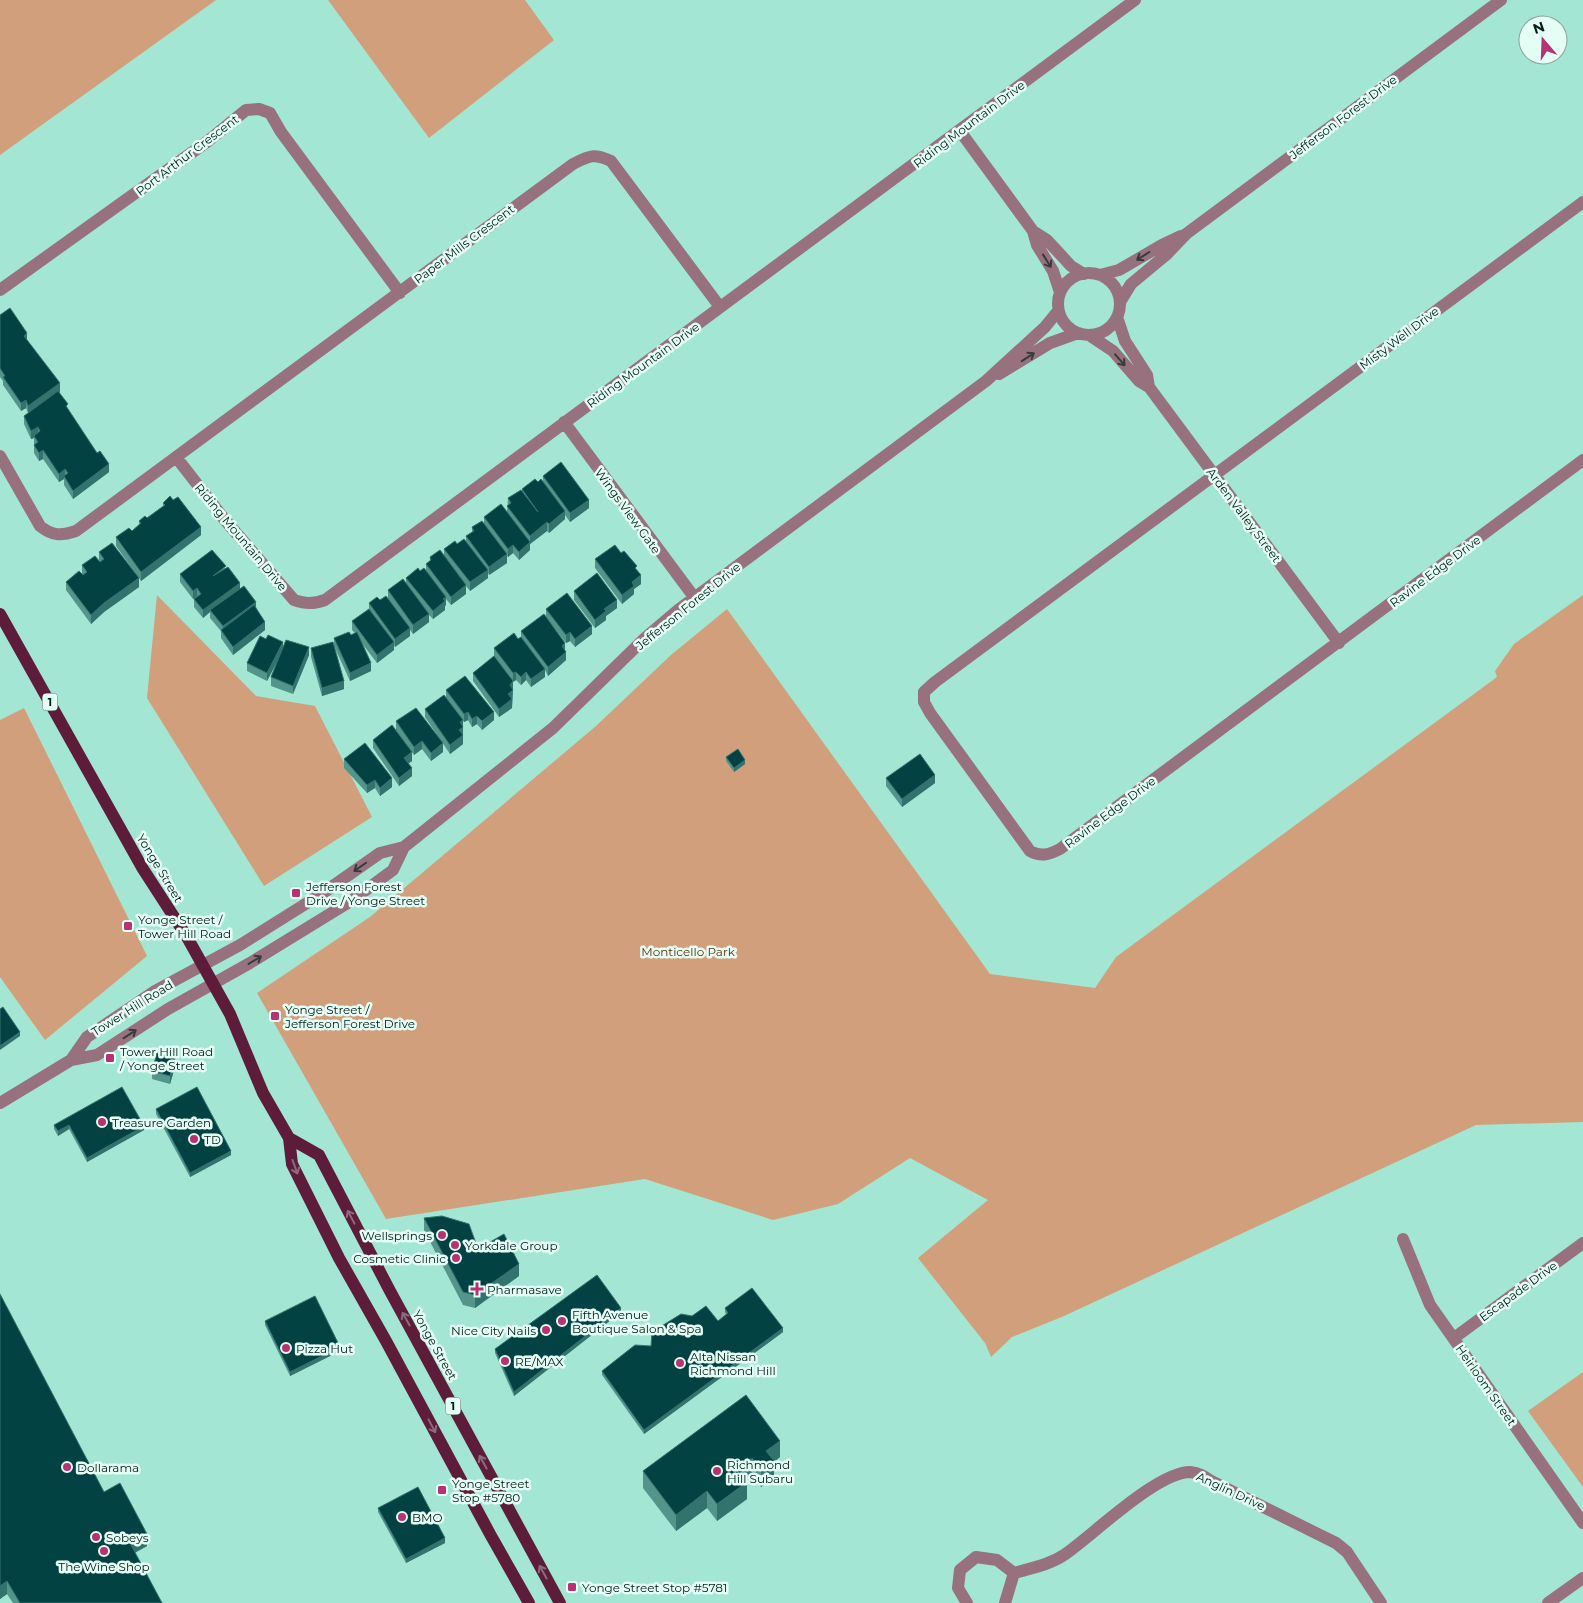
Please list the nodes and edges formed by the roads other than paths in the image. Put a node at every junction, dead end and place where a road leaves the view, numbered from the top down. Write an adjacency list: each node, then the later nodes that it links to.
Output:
1 (1135, 0): 3 (street, Riding Mountain Drive)
2 (1500, 0): 7 (street, Jefferson Forest Drive)
3 (1117, 5): 4 (street, Riding Mountain Drive)
4 (960, 131): 6 (street); 14 (street, Riding Mountain Drive)
5 (1583, 202): 24 (street, Misty Well Drive)
6 (1033, 230): 8 (street); 12 (street, one-way to 12)
7 (1186, 234): 9 (street, Jefferson Forest Drive, one-way to 9); 13 (street, Jefferson Forest Drive)
8 (1084, 274): 9 (street); 12 (street)
9 (1100, 276): 13 (street)
10 (0, 290): 11 (street, Port Arthur Crescent)
11 (400, 292): 14 (street, Paper Mills Crescent); 22 (street, Paper Mills Crescent)
12 (1060, 292): 15 (street)
13 (1120, 302): 16 (street)
14 (720, 307): 20 (street, Riding Mountain Drive)
15 (1058, 311): 17 (street); 18 (street, Jefferson Forest Drive)
16 (1117, 317): 17 (street); 19 (street, Arden Valley Street)
17 (1083, 334): 18 (street, Jefferson Forest Drive, one-way to 17); 19 (street, Arden Valley Street, one-way to 19)
18 (986, 382): 25 (street, Jefferson Forest Drive)
19 (1149, 387): 24 (street, Arden Valley Street)
20 (564, 422): 22 (street, Riding Mountain Drive); 25 (street, Wings View Gate)
21 (0, 456): 22 (street)
22 (176, 457)
23 (1583, 460): 27 (street, Ravine Edge Drive)
24 (1214, 475): 27 (street, Arden Valley Street); 27 (street, Ravine Edge Drive)
25 (694, 598): 28 (street, Jefferson Forest Drive)
26 (0, 614): 29 (main road, Yonge Street / 1)
27 (1338, 643)
28 (404, 847): 29 (street, Jefferson Forest Drive, one-way to 29); 30 (street, Jefferson Forest Drive, one-way to 28)
29 (202, 965): 30 (main road, Yonge Street / 1); 31 (street, Tower Hill Road)
30 (213, 984): 31 (street, Tower Hill Road, one-way to 30); 33 (main road, Yonge Street / 1)
31 (71, 1060): 32 (street, Tower Hill Road)
32 (0, 1104)
33 (289, 1138): 40 (main road, Yonge Street / 1, one-way to 40); 41 (main road, Yonge Street / 1, one-way to 33)
34 (1403, 1239): 36 (street, Heirloom Street)
35 (1583, 1244): 36 (street, Escapade Drive)
36 (1454, 1338): 37 (street, Heirloom Street)
37 (1583, 1523)
38 (1014, 1572): 42 (street); 43 (street); 44 (street, Anglin Drive)
39 (1583, 1578): 45 (street)
40 (529, 1603)
41 (560, 1603)
42 (967, 1603)
43 (1005, 1603)
44 (1381, 1603)
45 (1548, 1603)

